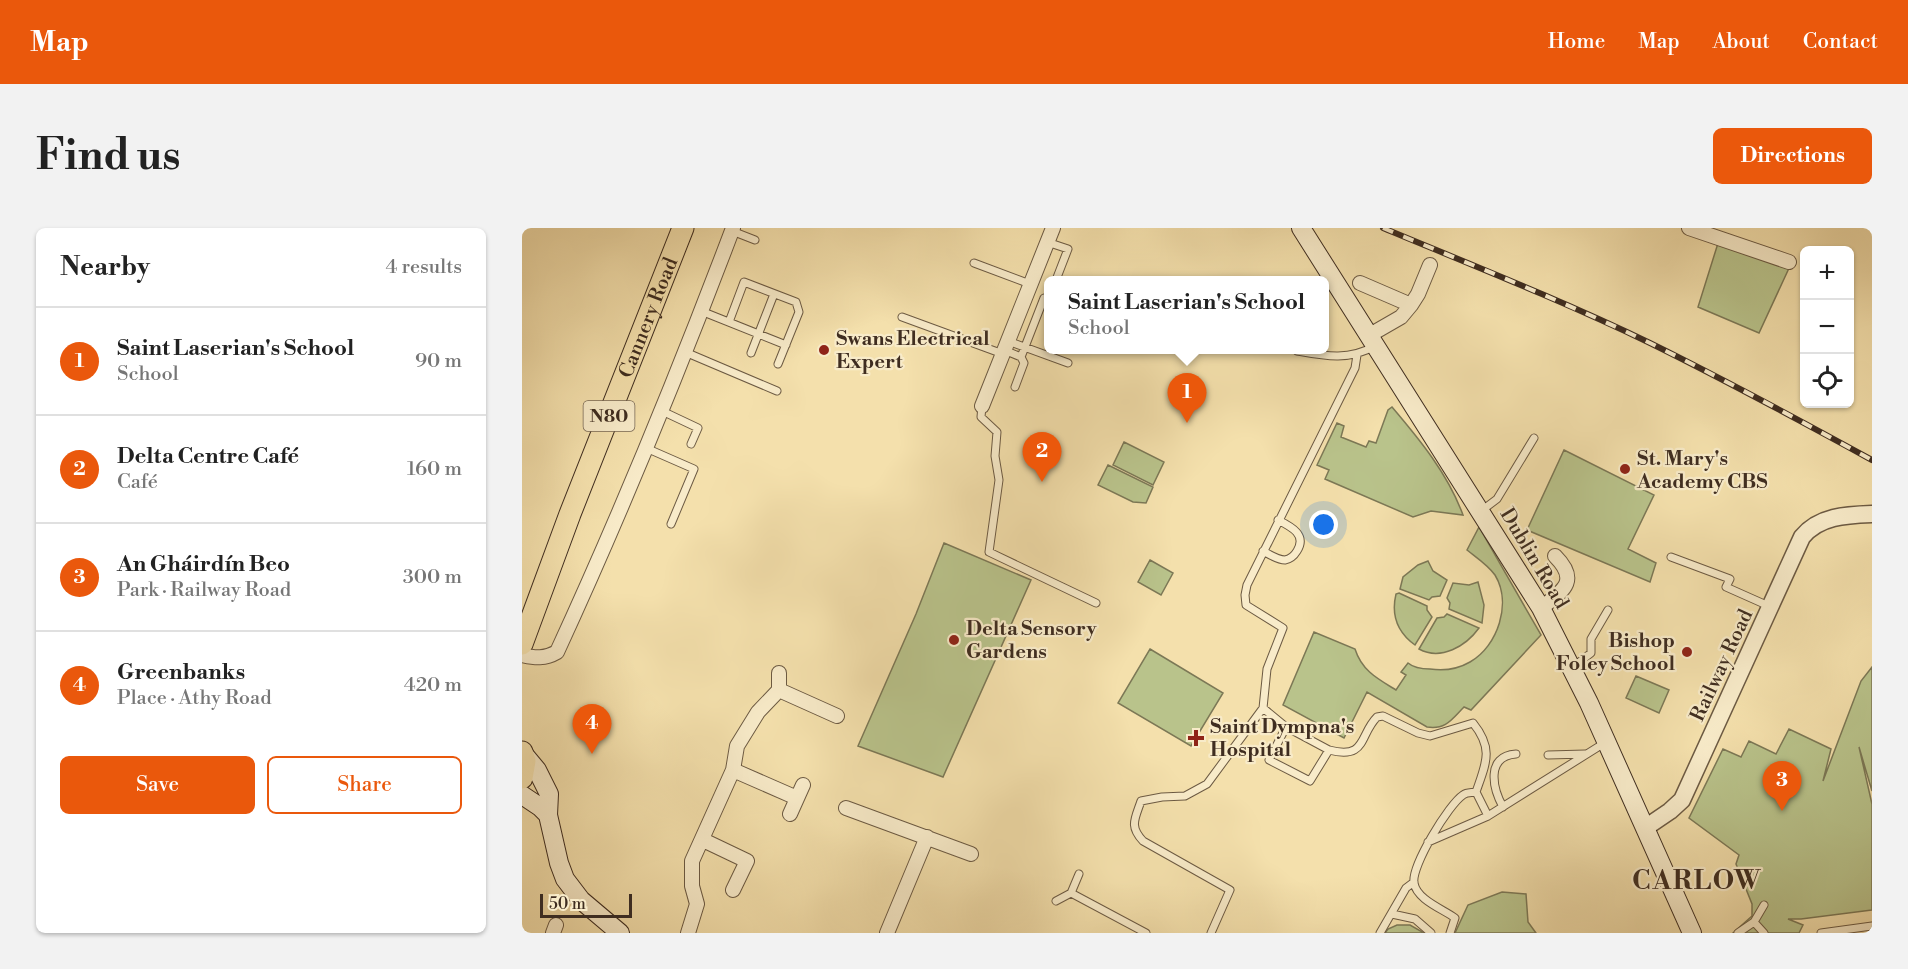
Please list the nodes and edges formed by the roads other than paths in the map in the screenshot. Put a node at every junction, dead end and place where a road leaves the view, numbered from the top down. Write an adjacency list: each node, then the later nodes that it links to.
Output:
1 (683, 228): 51 (main road, Cannery Road / N80)
2 (1053, 228): 8 (street)
3 (1301, 228): 22 (main road, Dublin Road)
4 (1689, 228): 6 (street)
5 (733, 230): 7 (lane); 18 (street)
6 (1715, 232): 9 (street)
7 (755, 240)
8 (1047, 242): 12 (lane); 14 (street)
9 (1790, 262)
10 (974, 263): 14 (lane)
11 (1430, 265): 17 (street)
12 (1058, 276)
13 (1360, 283): 17 (street)
14 (1030, 284): 25 (street)
15 (774, 294): 20 (lane); 21 (lane); 23 (lane)
16 (1044, 298): 24 (lane)
17 (1411, 305): 22 (street)
18 (701, 311): 20 (lane); 26 (street)
19 (902, 317): 25 (lane)
20 (729, 322): 21 (lane)
21 (758, 334): 23 (lane); 27 (lane)
22 (1371, 341): 29 (lane); 40 (main road, Dublin Road)
23 (786, 345): 32 (lane)
24 (1025, 347): 25 (lane); 30 (lane); 31 (lane)
25 (1005, 348): 30 (lane); 35 (street)
26 (685, 352): 34 (lane); 36 (street)
27 (751, 353)
28 (1315, 354): 29 (lane)
29 (1357, 355): 42 (lane)
30 (1021, 357): 33 (lane)
31 (1068, 363)
32 (778, 364)
33 (1015, 387)
34 (777, 391)
35 (982, 406): 47 (lane)
36 (662, 411): 38 (lane); 39 (street)
37 (1534, 438): 40 (lane)
38 (691, 444)
39 (646, 448): 43 (lane); 52 (street)
40 (1480, 511): 49 (main road, Dublin Road)
41 (1872, 514): 48 (street, Railway Road)
42 (1278, 520): 44 (lane); 44 (lane)
43 (671, 524)
44 (1263, 552): 56 (lane)
45 (1555, 556): 49 (street)
46 (1671, 557): 48 (lane)
47 (1096, 603)
48 (1771, 606): 74 (street, Railway Road)
49 (1541, 608): 53 (main road, Dublin Road)
50 (1608, 610): 53 (lane)
51 (522, 644)
52 (522, 655)
53 (1571, 668): 59 (main road, Dublin Road)
54 (778, 674): 55 (street)
55 (779, 690): 57 (street); 65 (street)
56 (1263, 708): 58 (lane); 92 (lane)
57 (836, 718)
58 (1286, 727): 60 (lane); 60 (lane)
59 (1606, 742): 63 (lane); 74 (main road, Dublin Road)
60 (1329, 750): 67 (lane)
61 (522, 752): 66 (main road); 72 (main road)
62 (1516, 754): 69 (lane)
63 (1588, 754): 64 (lane); 69 (lane)
64 (1548, 755)
65 (733, 770): 71 (street); 76 (street)
66 (522, 778)
67 (1476, 792): 73 (lane); 77 (lane)
68 (522, 795): 72 (main road)
69 (1503, 807): 73 (lane)
70 (846, 808): 75 (street)
71 (790, 814)
72 (548, 815): 88 (main road)
73 (1488, 816): 77 (lane)
74 (1645, 828): 96 (main road, Dublin Road)
75 (927, 837): 78 (street); 90 (street)
76 (703, 840): 81 (street); 89 (street)
77 (1428, 842): 80 (lane)
78 (971, 854)
79 (1079, 874): 82 (lane)
80 (1414, 882): 85 (lane); 95 (lane)
81 (733, 890)
82 (1071, 893): 83 (lane); 91 (lane)
83 (1056, 901)
84 (1764, 905): 86 (lane)
85 (1392, 914): 93 (lane); 94 (lane)
86 (1754, 922): 97 (lane); 98 (lane)
87 (1872, 927): 99 (lane)
88 (620, 933)
89 (688, 933)
90 (887, 933)
91 (1146, 933)
92 (1211, 933)
93 (1380, 933)
94 (1431, 933)
95 (1450, 933)
96 (1692, 933)
97 (1738, 933)
98 (1764, 933)
99 (1821, 933)

